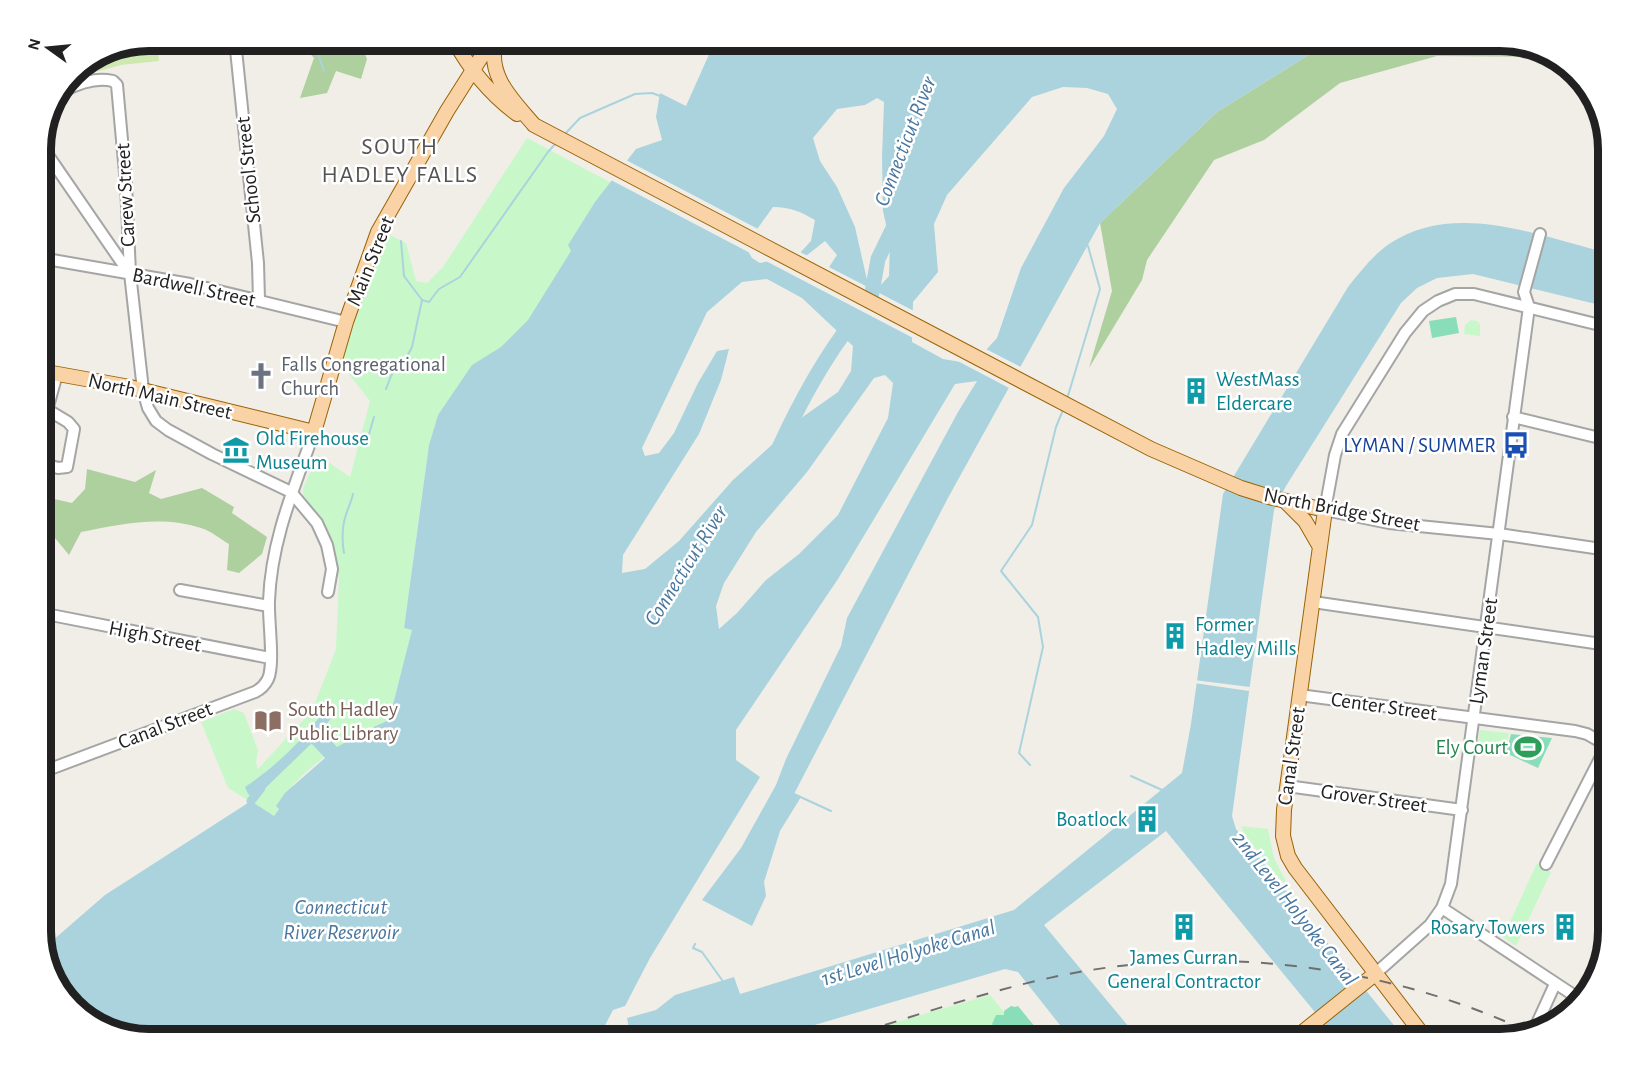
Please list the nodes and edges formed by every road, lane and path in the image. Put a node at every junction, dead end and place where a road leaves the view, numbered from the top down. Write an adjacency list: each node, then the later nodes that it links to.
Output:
1 (235, 51): 12 (street, School Street)
2 (461, 51): 5 (main road)
3 (486, 51): 5 (main road, Main Street)
4 (493, 51): 7 (main road)
5 (472, 70): 7 (main road); 14 (main road, Main Street)
6 (74, 87): 11 (street, Carew Street)
7 (534, 125): 26 (main road, North Bridge Street)
8 (51, 159): 11 (street)
9 (1540, 234): 13 (street, Lyman Street)
10 (51, 260): 11 (street, Bardwell Street)
11 (130, 273): 12 (street, Bardwell Street); 18 (street, Carew Street)
12 (259, 300): 14 (street, Bardwell Street)
13 (1529, 307): 15 (street); 21 (street, Lyman Street); 27 (street)
14 (346, 321): 22 (main road, Main Street)
15 (1598, 324)
16 (51, 373): 17 (main road, North Main Street)
17 (57, 374): 18 (main road, North Main Street); 19 (street)
18 (143, 390): 22 (main road, North Main Street); 25 (street, Carew Street)
19 (51, 398)
20 (51, 412): 24 (street)
21 (1514, 417): 23 (street); 28 (street, Lyman Street)
22 (314, 432): 25 (street, Canal Street)
23 (1598, 438)
24 (51, 466)
25 (291, 492): 32 (street); 34 (street, Canal Street)
26 (1284, 500): 27 (main road, North Bridge Street); 29 (main road)
27 (1325, 510): 28 (street, North Bridge Street); 29 (main road, Canal Street)
28 (1498, 534): 30 (street, North Bridge Street); 36 (street, Lyman Street)
29 (1320, 547): 33 (main road, Canal Street)
30 (1598, 549)
31 (180, 590): 34 (street)
32 (328, 592)
33 (1313, 603): 36 (street); 39 (main road, Canal Street)
34 (269, 606): 38 (street, Canal Street)
35 (51, 615): 38 (street, High Street)
36 (1487, 627): 37 (street); 40 (street, Lyman Street)
37 (1598, 644)
38 (270, 658): 43 (street, Canal Street)
39 (1299, 695): 40 (street, Center Street); 44 (main road, Canal Street)
40 (1474, 718): 41 (street, Center Street); 45 (street, Lyman Street)
41 (1598, 739)
42 (1598, 763): 46 (street)
43 (51, 769)
44 (1287, 786): 45 (street, Grover Street); 48 (main road, Canal Street)
45 (1462, 810): 47 (street, Lyman Street)
46 (1546, 864)
47 (1442, 908): 48 (street, Lyman Street); 49 (street)
48 (1369, 979): 52 (main road, Lyman Street); 53 (main road)
49 (1556, 984): 50 (street); 51 (street)
50 (1574, 996)
51 (1538, 1021)
52 (1307, 1029)
53 (1416, 1029)

